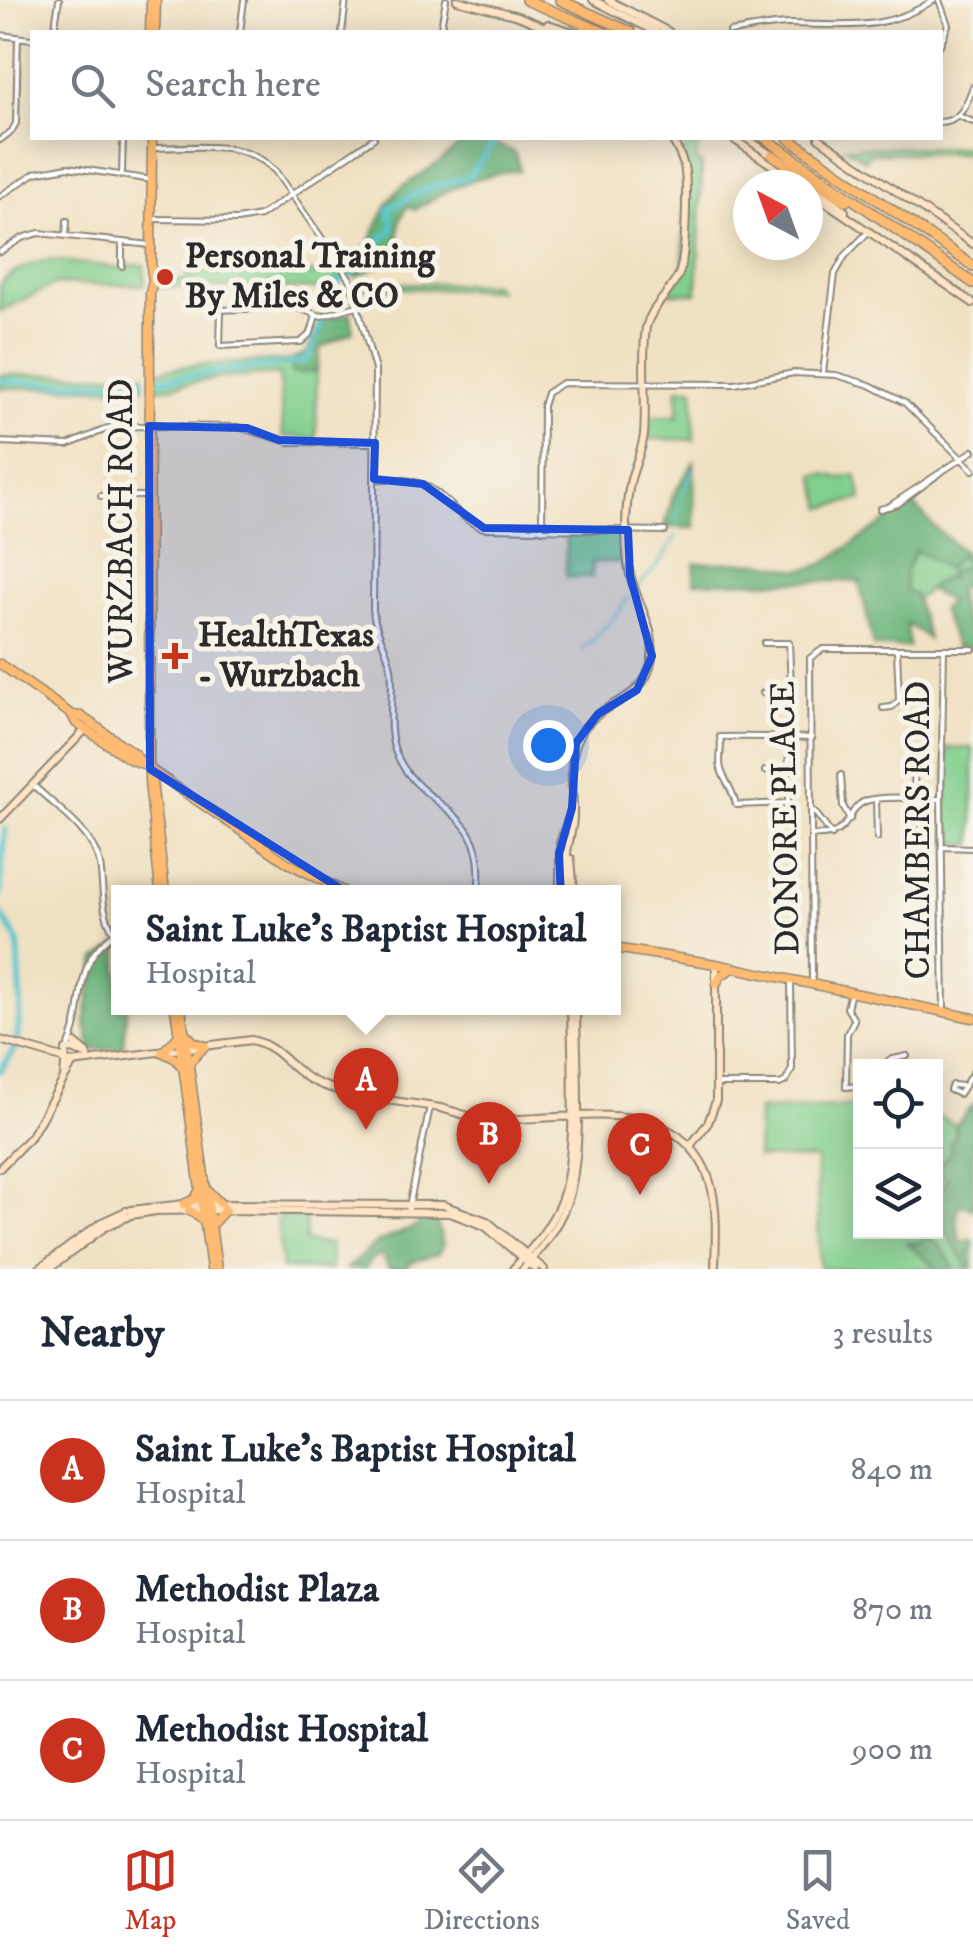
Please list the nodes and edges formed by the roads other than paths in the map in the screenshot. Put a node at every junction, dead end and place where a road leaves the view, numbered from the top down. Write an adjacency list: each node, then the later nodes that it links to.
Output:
1 (59, 0): 16 (street)
2 (153, 0): 17 (main road)
3 (244, 0): 18 (street)
4 (346, 0): 19 (street)
5 (446, 0): 20 (street)
6 (457, 0): 14 (street)
7 (526, 0): 23 (highway)
8 (560, 0): 13 (highway)
9 (569, 0): 13 (highway)
10 (593, 0): 25 (street)
11 (608, 0): 26 (street)
12 (936, 0): 15 (street); 31 (street)
13 (588, 12): 24 (highway)
14 (518, 16): 21 (street); 22 (street)
15 (773, 25): 27 (street); 28 (street)
16 (54, 30)
17 (153, 30)
18 (240, 30)
19 (342, 30)
20 (440, 30)
21 (553, 30)
22 (566, 30)
23 (598, 30)
24 (628, 30)
25 (652, 30)
26 (665, 30)
27 (742, 30)
28 (774, 30)
29 (0, 35): 30 (street)
30 (18, 37): 32 (street); 37 (street)
31 (943, 38)
32 (30, 39)
33 (973, 88): 34 (street)
34 (958, 116): 35 (street); 36 (street)
35 (943, 121)
36 (973, 122)
37 (0, 140)
38 (123, 140): 51 (street)
39 (358, 140): 48 (street)
40 (371, 140): 48 (street)
41 (671, 140): 72 (street)
42 (735, 140): 50 (street)
43 (749, 140): 49 (street)
44 (769, 140): 56 (highway)
45 (791, 140): 66 (highway)
46 (825, 140): 63 (street)
47 (152, 143): 52 (main road, WURZBACH ROAD); 53 (street)
48 (362, 146): 53 (street)
49 (772, 156): 56 (highway); 59 (street)
50 (779, 170)
51 (122, 175): 52 (street); 54 (street)
52 (152, 180): 57 (main road, WURZBACH ROAD)
53 (292, 195): 57 (street); 69 (street)
54 (0, 196)
55 (823, 200): 59 (street)
56 (868, 210): 67 (highway)
57 (151, 219): 62 (main road, WURZBACH ROAD)
58 (68, 222): 60 (street)
59 (869, 231): 68 (street); 71 (street)
60 (66, 235): 61 (street); 64 (street)
61 (122, 242): 62 (street); 65 (street)
62 (151, 244): 73 (main road, WURZBACH ROAD)
63 (973, 244)
64 (0, 252)
65 (122, 266)
66 (973, 266)
67 (973, 283)
68 (973, 303)
69 (357, 306): 70 (street); 75 (street)
70 (321, 316): 70 (street)
71 (822, 373): 72 (street); 77 (street)
72 (644, 384): 83 (street); 84 (street)
73 (149, 426): 74 (street); 75 (street); 81 (main road, WURZBACH ROAD)
74 (0, 442)
75 (375, 444): 79 (street)
76 (973, 450): 77 (street)
77 (964, 460): 78 (street); 82 (street)
78 (973, 470)
79 (374, 479): 83 (street); 124 (street)
80 (101, 496): 81 (street)
81 (148, 496): 98 (main road, WURZBACH ROAD)
82 (880, 509)
83 (542, 530): 84 (street)
84 (628, 530): 85 (street); 111 (street)
85 (665, 531)
86 (764, 643): 91 (street)
87 (973, 649): 89 (street)
88 (897, 650): 89 (street); 92 (street); 97 (street, DONORE PLACE)
89 (944, 650): 109 (street, CHAMBERS ROAD)
90 (0, 664): 93 (main road)
91 (763, 693)
92 (883, 708)
93 (72, 715): 94 (main road); 95 (main road)
94 (97, 728): 95 (main road); 99 (main road)
95 (86, 730): 101 (main road); 105 (street)
96 (789, 737): 97 (street); 103 (street); 103 (street)
97 (812, 738): 112 (street, DONORE PLACE)
98 (150, 741): 99 (main road); 101 (main road, WURZBACH ROAD)
99 (134, 753): 101 (main road)
100 (914, 754): 108 (street)
101 (147, 767): 106 (main road); 107 (main road, WURZBACH ROAD); 121 (main road, WURZBACH ROAD)
102 (765, 771): 103 (street)
103 (790, 771)
104 (841, 775): 113 (street)
105 (33, 784): 114 (street); 127 (street)
106 (177, 787): 107 (main road); 123 (main road)
107 (155, 796): 122 (main road, WURZBACH ROAD)
108 (912, 799): 109 (street); 110 (street); 118 (street)
109 (941, 799): 119 (street, CHAMBERS ROAD)
110 (876, 800): 113 (street); 117 (street)
111 (572, 808): 125 (street); 126 (street)
112 (812, 809): 115 (street); 116 (street, DONORE PLACE)
113 (850, 819): 115 (street)
114 (0, 820)
115 (832, 834): 116 (street)
116 (812, 835): 134 (street, DONORE PLACE)
117 (877, 838)
118 (915, 840)
119 (943, 847): 120 (street); 136 (street, CHAMBERS ROAD)
120 (973, 848)
121 (161, 885)
122 (161, 885)
123 (331, 885)
124 (479, 885)
125 (566, 885)
126 (568, 885)
127 (111, 924)
128 (111, 935): 142 (street)
129 (621, 949): 130 (main road)
130 (716, 964): 131 (main road); 133 (street)
131 (734, 968): 132 (main road); 133 (main road)
132 (792, 981): 134 (main road); 155 (street)
133 (716, 984): 155 (street)
134 (812, 985): 135 (main road)
135 (851, 992): 136 (main road); 156 (street)
136 (944, 1011): 139 (main road)
137 (179, 1015): 140 (main road)
138 (573, 1015): 158 (street)
139 (973, 1018)
140 (181, 1032): 143 (main road); 145 (main road); 146 (main road)
141 (0, 1040): 144 (street)
142 (75, 1046): 148 (street); 148 (street); 149 (street); 151 (street)
143 (205, 1046): 145 (street); 152 (main road); 159 (street)
144 (34, 1048): 148 (street); 148 (street)
145 (183, 1050): 146 (street); 152 (main road)
146 (162, 1052): 149 (street); 152 (main road)
147 (908, 1056): 150 (street)
148 (65, 1057): 151 (street); 154 (street)
149 (100, 1058): 151 (street)
150 (894, 1059)
151 (74, 1062): 154 (street)
152 (185, 1066): 166 (main road)
153 (973, 1072): 157 (street)
154 (64, 1084): 165 (street)
155 (716, 1084): 164 (street)
156 (853, 1086)
157 (963, 1086)
158 (574, 1102): 160 (street); 161 (street); 162 (street)
159 (430, 1107): 161 (street); 170 (street)
160 (573, 1116): 161 (street); 162 (street); 163 (street)
161 (555, 1117): 163 (street)
162 (589, 1117): 163 (street); 164 (street)
163 (573, 1128): 172 (street); 174 (street)
164 (690, 1146): 181 (street)
165 (0, 1168)
166 (203, 1188): 167 (main road); 168 (main road); 169 (main road)
167 (187, 1207): 168 (street); 171 (main road); 175 (street)
168 (206, 1207): 169 (street); 171 (main road)
169 (224, 1207): 170 (street); 171 (main road)
170 (408, 1208): 173 (street)
171 (208, 1225): 179 (main road)
172 (538, 1237): 173 (street); 176 (street)
173 (510, 1244): 176 (street); 180 (street)
174 (542, 1246): 176 (street); 176 (street)
175 (56, 1260): 177 (street); 178 (street)
176 (532, 1264): 180 (street)
177 (39, 1269)
178 (48, 1269)
179 (214, 1269)
180 (513, 1269)
181 (715, 1269)

